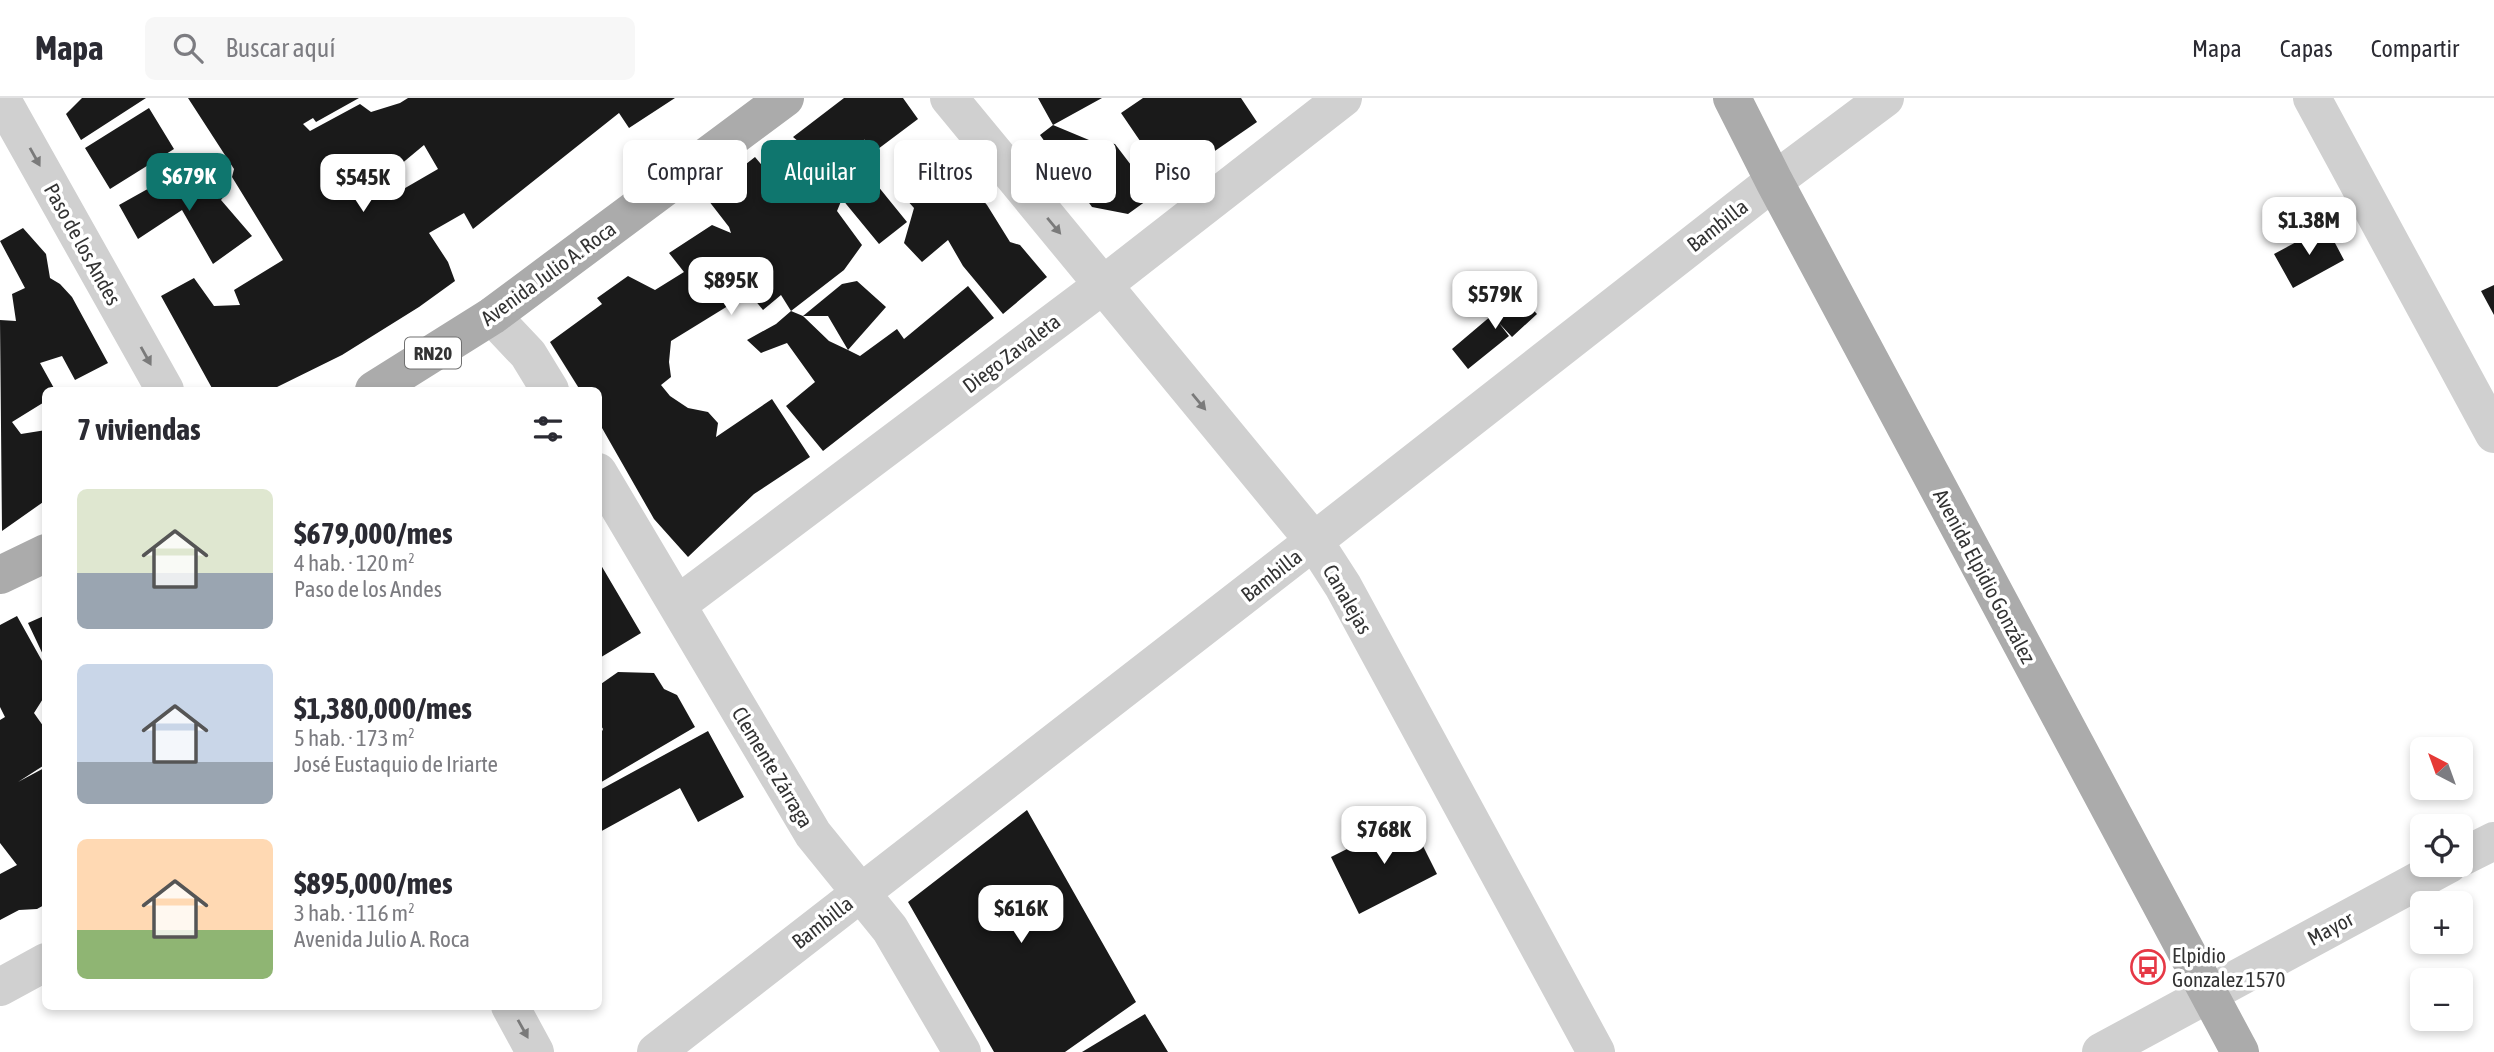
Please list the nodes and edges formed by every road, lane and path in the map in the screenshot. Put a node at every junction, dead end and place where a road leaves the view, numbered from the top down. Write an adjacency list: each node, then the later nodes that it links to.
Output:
1 (1, 98): 11 (street, Paso de los Andes, one-way to 11)
2 (785, 98): 10 (main road, Avenida Julio A. Roca / RN20)
3 (948, 98): 9 (street, Canalejas, one-way to 9)
4 (1343, 98): 9 (street, Diego Zavaleta)
5 (1732, 98): 8 (main road, Avenida Elpidio González)
6 (1885, 98): 8 (street, Bambilla)
7 (2312, 98): 14 (street)
8 (1774, 180): 16 (street, Bambilla); 26 (main road, Avenida Elpidio González)
9 (1103, 285): 16 (street, Canalejas, one-way to 16); 19 (street, Diego Zavaleta)
10 (492, 316): 12 (main road, Avenida Julio A. Roca / RN20); 13 (street)
11 (163, 387)
12 (379, 387)
13 (548, 387)
14 (2494, 434)
15 (602, 479): 19 (street, Clemente Zárraga)
16 (1314, 541): 23 (street, Bambilla); 31 (street, Canalejas)
17 (42, 555): 18 (main road)
18 (0, 575)
19 (677, 604): 23 (street, Clemente Zárraga)
20 (2494, 841): 21 (street)
21 (2473, 852)
22 (2425, 877): 26 (street, Mayor)
23 (862, 892): 29 (street, Bambilla); 30 (street, Clemente Zárraga)
24 (42, 964): 25 (street)
25 (0, 986)
26 (2208, 993): 32 (street, Mayor); 33 (main road, Avenida Elpidio González)
27 (512, 1010): 28 (street, one-way to 28)
28 (535, 1052)
29 (656, 1052)
30 (962, 1052)
31 (1596, 1052)
32 (2101, 1052)
33 (2240, 1052)

